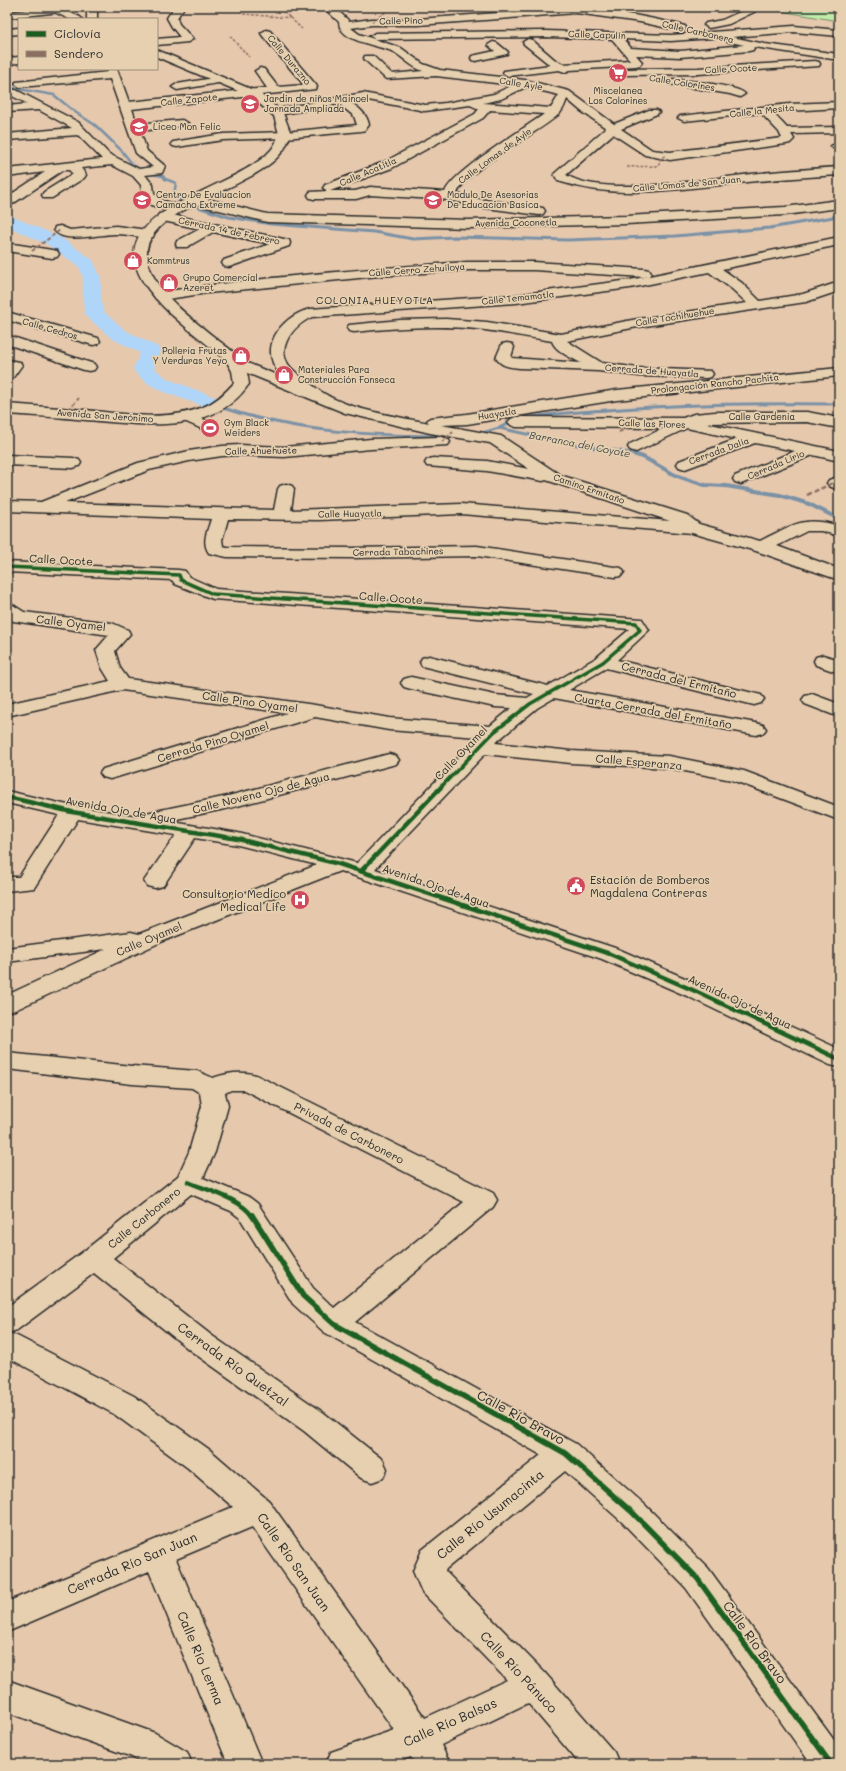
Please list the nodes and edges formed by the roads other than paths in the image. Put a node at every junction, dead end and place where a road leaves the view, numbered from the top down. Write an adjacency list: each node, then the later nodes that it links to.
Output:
1 (92, 7): 12 (street)
2 (179, 7): 31 (street)
3 (328, 7): 17 (street, Calle Ayle)
4 (460, 7): 13 (street)
5 (556, 7): 9 (street, Calle Carbonera)
6 (53, 9): 10 (street); 11 (street)
7 (751, 10): 18 (street)
8 (654, 11): 15 (street)
9 (585, 12): 14 (street, Calle Pino); 15 (street, Calle Carbonera)
10 (7, 15)
11 (75, 18)
12 (92, 18)
13 (469, 18): 14 (street, Calle Pino); 17 (street, Calle Pino)
14 (534, 18): 16 (street); 23 (street)
15 (640, 19): 18 (street, Calle Carbonera)
16 (509, 22)
17 (344, 26): 26 (street, Calle Ayle)
18 (678, 27): 24 (street, Calle Carbonera)
19 (18, 31): 20 (street)
20 (7, 32)
21 (266, 33): 57 (street, Calle Durazno)
22 (839, 33): 24 (street, Calle Capulín)
23 (546, 34): 25 (street, Calle Capulín); 26 (street, Calle Capulín)
24 (710, 34): 27 (street, Calle Capulín); 34 (street, Calle Carbonera)
25 (594, 35): 27 (street, Calle Capulín); 28 (street, Calle Capulín)
26 (355, 36): 36 (street, Calle Ayle)
27 (615, 36): 37 (street)
28 (568, 38): 32 (street, Calle Capulín); 33 (street)
29 (18, 40): 30 (street)
30 (7, 41)
31 (158, 42)
32 (528, 42): 42 (street, Calle Capulín); 47 (street)
33 (576, 47)
34 (765, 47): 37 (street); 39 (street, Calle Carbonera)
35 (411, 49): 36 (street)
36 (397, 50): 51 (street, Calle Ayle)
37 (627, 51): 46 (street)
38 (158, 53): 54 (street)
39 (805, 54): 40 (street, Calle Carbonera); 40 (street)
40 (837, 54)
41 (369, 58): 51 (street)
42 (476, 58)
43 (18, 60): 44 (street)
44 (7, 61)
45 (839, 62): 50 (street, Calle Ocote)
46 (599, 66): 47 (street); 50 (street)
47 (559, 67): 52 (street); 53 (street)
48 (260, 71): 59 (street)
49 (114, 72): 67 (street); 69 (street)
50 (623, 72): 63 (street, Calle Colorines)
51 (438, 73): 53 (street, Calle Ayle)
52 (581, 75)
53 (475, 78): 55 (street, Calle Ayle)
54 (220, 80): 56 (street); 60 (street)
55 (525, 83): 58 (street); 61 (street, Calle Ayle)
56 (177, 87)
57 (312, 87): 59 (street, Calle Zapote)
58 (514, 89): 62 (street); 65 (street)
59 (275, 91): 60 (street, Calle Zapote)
60 (253, 93): 67 (street, Calle Zapote); 72 (street)
61 (564, 93): 73 (street, Calle Lomas de Ayle); 78 (street, Calle Ayle)
62 (530, 94)
63 (740, 94)
64 (340, 100): 65 (street); 72 (street); 81 (street)
65 (472, 102): 68 (street)
66 (839, 105): 71 (street, Calle la Mesita)
67 (125, 106): 77 (street)
68 (484, 106): 73 (street); 95 (street, Calle Acatitla)
69 (40, 107): 70 (street); 80 (street)
70 (7, 109)
71 (765, 111): 75 (street, Calle la Mesita); 82 (street)
72 (278, 112): 81 (street)
73 (555, 112): 96 (street, Calle Lomas de Ayle)
74 (653, 112): 78 (street)
75 (684, 118)
76 (182, 122): 77 (street)
77 (133, 128): 93 (street)
78 (613, 128): 82 (street, Calle Ayle); 91 (street, Calle Lomas de San Juan)
79 (839, 130): 82 (street, Calle Ayle)
80 (79, 131): 83 (street); 86 (street)
81 (285, 135): 84 (street); 97 (street, Avenida San Jerónimo)
82 (786, 135)
83 (7, 137)
84 (222, 137): 85 (street); 88 (street)
85 (177, 144)
86 (98, 150): 87 (street); 89 (street)
87 (84, 152)
88 (185, 154)
89 (114, 161): 90 (street); 93 (street)
90 (66, 166): 92 (street); 94 (street); 98 (street)
91 (839, 171)
92 (7, 173)
93 (137, 173): 100 (street)
94 (48, 195)
95 (314, 195): 96 (street); 103 (street)
96 (450, 196): 102 (street, Calle Lomas de Ayle)
97 (195, 200): 100 (street, Avenida San Jerónimo); 103 (street, Avenida Coconetla)
98 (7, 202)
99 (839, 204): 102 (street, Avenida Coconetla)
100 (175, 209): 101 (street, Avenida San Jerónimo)
101 (163, 217): 104 (street, Cerrada 14 de Febrero); 106 (street, Avenida San Jerónimo)
102 (626, 220): 103 (street, Avenida Coconetla)
103 (398, 223)
104 (212, 227): 108 (street); 111 (street, Cerrada 14 de Febrero)
105 (64, 232): 106 (street)
106 (148, 234): 117 (street, Avenida San Jerónimo)
107 (839, 241): 112 (street, Calle Temamatla)
108 (182, 244)
109 (7, 247): 110 (street)
110 (52, 254)
111 (229, 263)
112 (712, 268): 113 (street, Calle Temamatla); 119 (street)
113 (674, 276): 114 (street, Calle Cerro Zehuiloya); 120 (street, Calle Temamatla)
114 (311, 279): 117 (street, Calle Cerro Zehuiloya); 120 (street)
115 (839, 286): 116 (street, Calle Tochihuehue)
116 (816, 295): 118 (street); 119 (street, Calle Tochihuehue)
117 (161, 296): 129 (street, Avenida San Jerónimo)
118 (839, 300)
119 (757, 305): 125 (street, Calle Tochihuehue)
120 (328, 311): 136 (street, Calle Temamatla)
121 (7, 316): 122 (street, Calle Cedros)
122 (22, 321): 123 (street); 127 (street, Calle Cedros)
123 (7, 328)
124 (354, 328): 125 (street, Calle Tochihuehue)
125 (561, 338): 132 (street)
126 (7, 339): 131 (street)
127 (93, 341)
128 (507, 347): 132 (street, Cerrada de Huayatla)
129 (235, 363): 136 (street); 140 (street, Avenida San Jerónimo)
130 (7, 364): 134 (street)
131 (89, 367)
132 (598, 367): 135 (street, Cerrada de Huayatla)
133 (839, 372): 135 (street, Prolongación Rancho Pachita)
134 (7, 376)
135 (777, 378): 137 (street, Prolongación Rancho Pachita)
136 (318, 396): 141 (street, Camino Ermitaño)
137 (585, 400): 139 (street, Huayatla); 145 (street)
138 (7, 409): 140 (street, Avenida San Jerónimo)
139 (488, 416): 141 (street, Huayatla); 145 (street, Calle las Flores)
140 (187, 418): 144 (street)
141 (402, 421): 155 (street, Camino Ermitaño)
142 (685, 423): 143 (street, Calle Gardenia); 145 (street, Calle las Flores); 146 (street, Calle las Flores); 148 (street)
143 (839, 423)
144 (207, 426)
145 (619, 427)
146 (753, 438): 149 (street, Calle las Flores); 154 (street, Cerrada Dalia)
147 (442, 442): 159 (street, Calle Ahuehuete)
148 (636, 447)
149 (810, 451): 150 (street, Calle las Flores); 156 (street, Cerrada Lirio)
150 (839, 456)
151 (7, 460): 152 (street)
152 (73, 463)
153 (433, 463): 155 (street)
154 (685, 464)
155 (554, 478): 162 (street, Camino Ermitaño)
156 (741, 479)
157 (286, 489): 161 (street)
158 (7, 506): 159 (street, Calle Huayatla)
159 (41, 507): 160 (street, Calle Huayatla)
160 (221, 514): 161 (street, Calle Huayatla); 166 (street, Cerrada Tabachines)
161 (282, 514): 162 (street, Calle Huayatla)
162 (693, 528): 164 (street, Camino Ermitaño)
163 (839, 531): 164 (street)
164 (762, 547): 167 (street, Camino Ermitaño)
165 (7, 567): 169 (street, Calle Ocote)
166 (615, 572)
167 (839, 576)
168 (11, 615): 173 (street, Calle Oyamel)
169 (636, 623): 171 (street, Calle Oyamel)
170 (429, 662): 174 (street, Cuarta Cerrada del Ermitaño)
171 (603, 662): 174 (street, Calle Oyamel); 175 (street, Cerrada del Ermitaño)
172 (411, 683): 177 (street)
173 (122, 684): 178 (street, Calle Pino Oyamel); 179 (street, Calle Pino Oyamel)
174 (550, 692): 177 (street, Calle Oyamel); 181 (street, Cuarta Cerrada del Ermitaño)
175 (754, 699)
176 (812, 700): 180 (street)
177 (530, 704): 182 (street, Calle Oyamel)
178 (7, 710)
179 (315, 710): 182 (street, Calle Pino Oyamel); 185 (street, Cerrada Pino Oyamel)
180 (839, 711)
181 (756, 729)
182 (494, 732): 183 (street, Calle Oyamel)
183 (479, 747): 188 (street, Calle Esperanza); 192 (street, Calle Oyamel)
184 (389, 760): 189 (street, Calle Novena Ojo de Agua)
185 (110, 773)
186 (7, 797): 187 (street, Avenida Ojo de Agua)
187 (72, 812): 189 (street, Avenida Ojo de Agua); 194 (street)
188 (839, 814)
189 (133, 822): 190 (street, Avenida Ojo de Agua)
190 (190, 832): 191 (street, Avenida Ojo de Agua); 193 (street)
191 (339, 864): 192 (street, Avenida Ojo de Agua); 195 (street, Calle Oyamel)
192 (361, 871): 198 (street, Avenida Ojo de Agua)
193 (154, 881)
194 (7, 884)
195 (153, 937): 196 (street); 197 (street, Calle Oyamel)
196 (7, 955)
197 (7, 1004)
198 (839, 1059)
199 (7, 1061): 200 (street)
200 (212, 1089): 201 (street, Calle Carbonero); 204 (street, Privada de Carbonero)
201 (188, 1182): 202 (street, Calle Carbonero); 204 (street, Calle Río Bravo)
202 (94, 1258): 203 (street, Calle Carbonero); 207 (street, Cerrada Río Quetzal)
203 (7, 1322)
204 (334, 1324): 206 (street, Calle Río Bravo)
205 (7, 1344): 208 (street, Calle Río San Juan)
206 (565, 1453): 210 (street, Calle Río Usumacinta); 219 (street, Calle Río Bravo)
207 (372, 1469)
208 (258, 1510): 209 (street, Cerrada Río San Juan); 214 (street, Calle Río San Juan)
209 (157, 1552): 211 (street, Cerrada Río San Juan); 216 (street, Calle Río Lerma)
210 (433, 1582): 212 (street, Calle Río Pánuco)
211 (7, 1617)
212 (532, 1684): 214 (street, Calle Río Balsas); 218 (street, Calle Río Pánuco)
213 (7, 1696): 215 (street)
214 (426, 1751): 217 (street, Calle Río Balsas)
215 (175, 1764)
216 (245, 1764)
217 (343, 1764)
218 (602, 1764)
219 (831, 1764)

